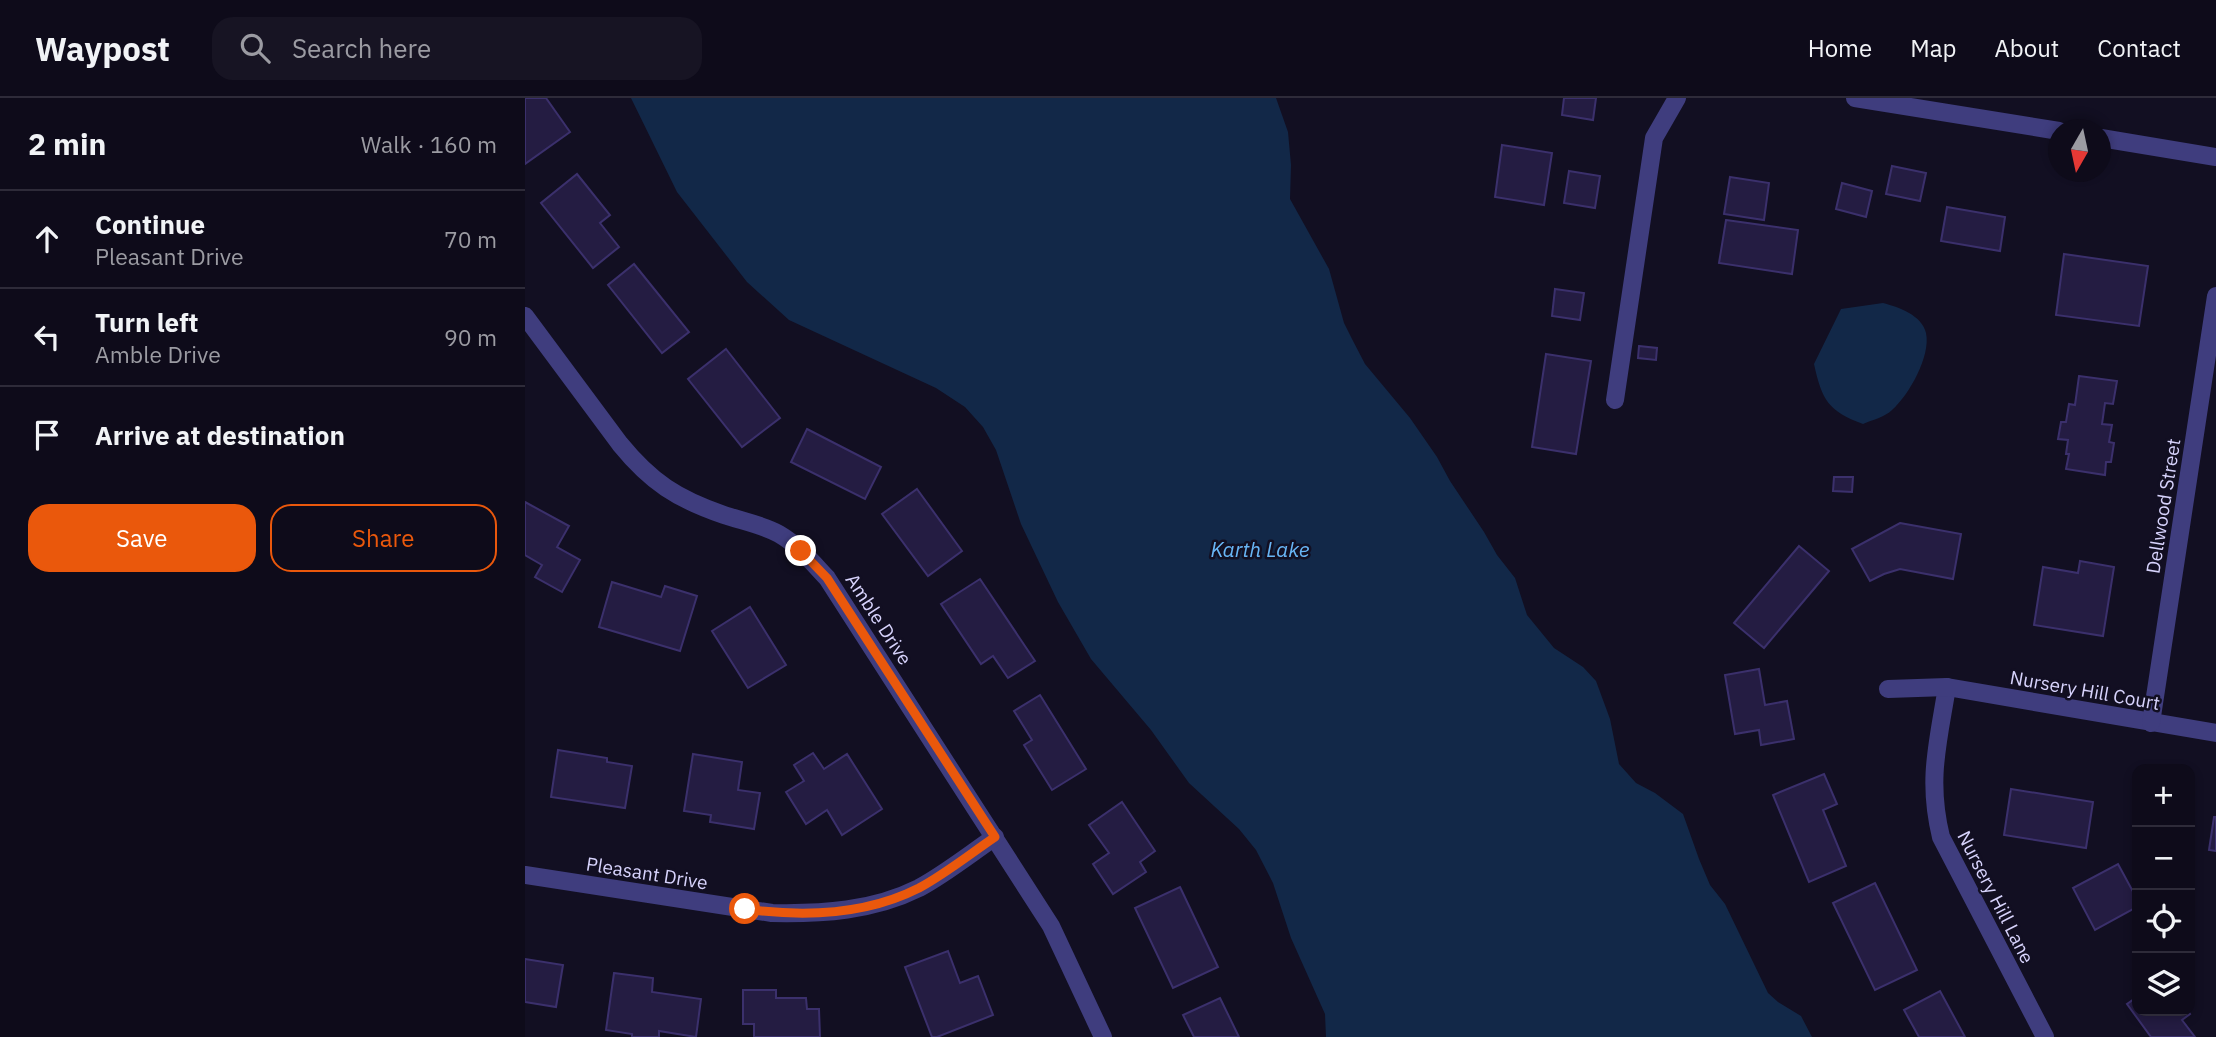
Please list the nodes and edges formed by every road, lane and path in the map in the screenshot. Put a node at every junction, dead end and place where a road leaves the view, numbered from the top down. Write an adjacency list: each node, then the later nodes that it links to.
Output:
1 (1677, 98): 8 (street)
2 (1855, 98): 3 (street)
3 (2048, 129)
4 (2111, 140): 5 (street)
5 (2216, 157)
6 (2216, 296): 11 (street, Dellwood Street)
7 (525, 316): 13 (street, Amble Drive)
8 (1615, 400)
9 (1947, 687): 10 (street, Nursery Hill Court); 11 (street, Nursery Hill Court); 16 (street, Nursery Hill Lane)
10 (1888, 690)
11 (2151, 723): 12 (street, Nursery Hill Court)
12 (2216, 733)
13 (995, 837): 14 (street, Pleasant Drive); 15 (street, Amble Drive)
14 (525, 875)
15 (1103, 1037)
16 (2045, 1037)

